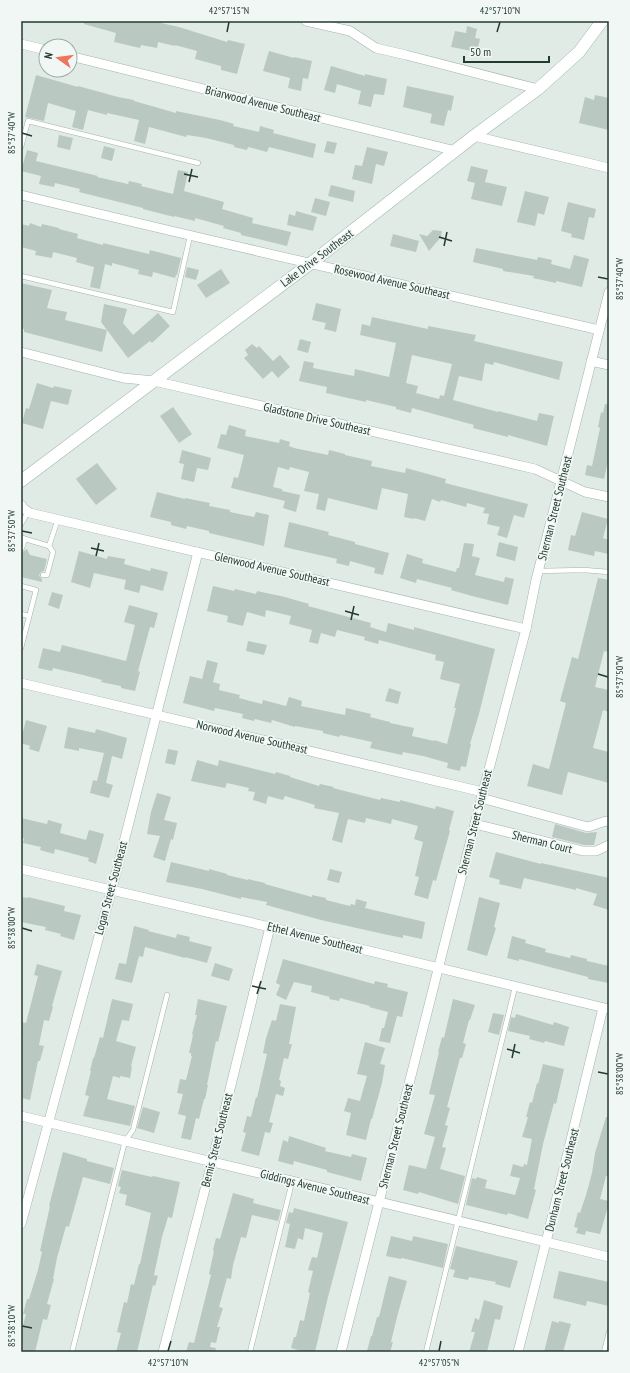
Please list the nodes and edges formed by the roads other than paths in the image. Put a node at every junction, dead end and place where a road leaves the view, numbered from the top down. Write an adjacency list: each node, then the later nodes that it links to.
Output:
1 (306, 21): 6 (street)
2 (602, 21): 6 (main road, Lake Drive Southeast)
3 (21, 44): 4 (street)
4 (38, 48)
5 (78, 58): 9 (street, Briarwood Avenue Southeast)
6 (538, 89): 7 (main road, Lake Drive Southeast)
7 (474, 136): 9 (main road, Lake Drive Southeast); 11 (street)
8 (21, 148): 10 (lane)
9 (456, 151): 14 (main road, Lake Drive Southeast)
10 (198, 162)
11 (609, 168)
12 (21, 195): 13 (street, Rosewood Avenue Southeast)
13 (190, 236): 14 (street, Rosewood Avenue Southeast); 15 (lane)
14 (311, 263): 17 (street, Rosewood Avenue Southeast); 21 (main road, Lake Drive Southeast)
15 (21, 276)
16 (609, 292): 17 (street, Sherman Street Southeast)
17 (599, 330): 19 (street, Sherman Street Southeast)
18 (21, 352): 21 (street, Gladstone Drive Southeast)
19 (591, 361): 20 (street); 23 (street, Sherman Street Southeast)
20 (609, 365)
21 (154, 381): 22 (main road, Lake Drive Southeast); 23 (street, Gladstone Drive Southeast)
22 (21, 481)
23 (562, 482): 24 (street, Gladstone Drive Southeast); 33 (street, Sherman Street Southeast)
24 (609, 497)
25 (21, 505): 26 (street)
26 (28, 512): 27 (street, Glenwood Avenue Southeast); 28 (lane)
27 (58, 519): 30 (lane); 32 (street, Glenwood Avenue Southeast)
28 (21, 524)
29 (23, 538): 30 (lane); 31 (lane)
30 (49, 546): 35 (lane)
31 (21, 549)
32 (198, 552): 39 (street, Glenwood Avenue Southeast); 42 (street, Logan Street Southeast)
33 (538, 571): 34 (lane); 39 (street, Sherman Street Southeast)
34 (609, 572)
35 (43, 575)
36 (21, 586): 38 (lane)
37 (21, 614): 38 (lane)
38 (29, 616): 40 (lane)
39 (526, 629): 43 (street, Sherman Street Southeast)
40 (21, 648)
41 (21, 683): 42 (street, Norwood Avenue Southeast)
42 (157, 715): 43 (street, Norwood Avenue Southeast); 48 (street, Logan Street Southeast)
43 (482, 795): 44 (street); 45 (street, Sherman Street Southeast)
44 (609, 822)
45 (475, 824): 46 (street, Sherman Court); 50 (street, Sherman Street Southeast)
46 (608, 847)
47 (21, 869): 48 (street, Ethel Avenue Southeast)
48 (111, 890): 49 (street, Ethel Avenue Southeast); 55 (street, Logan Street Southeast)
49 (270, 927): 50 (street, Ethel Avenue Southeast); 57 (street, Bemis Street Southeast)
50 (438, 968): 51 (street, Ethel Avenue Southeast); 59 (street, Sherman Street Southeast)
51 (515, 987): 53 (street, Ethel Avenue Southeast); 60 (lane)
52 (167, 995): 56 (lane)
53 (606, 1009): 62 (street, Dunham Street Southeast)
54 (21, 1116): 55 (street, Giddings Avenue Southeast)
55 (48, 1123): 56 (street, Giddings Avenue Southeast); 61 (street, Logan Street Southeast)
56 (125, 1141): 57 (street, Giddings Avenue Southeast); 65 (lane)
57 (212, 1162): 58 (street, Giddings Avenue Southeast); 66 (street, Bemis Street Southeast)
58 (292, 1182): 59 (street, Giddings Avenue Southeast); 67 (lane)
59 (379, 1203): 60 (street, Giddings Avenue Southeast); 68 (street, Sherman Street Southeast)
60 (459, 1221): 62 (street, Giddings Avenue Southeast); 69 (lane)
61 (21, 1224)
62 (546, 1242): 63 (street, Giddings Avenue Southeast); 70 (street, Dunham Street Southeast)
63 (609, 1258)
64 (609, 1332): 71 (lane)
65 (72, 1352)
66 (163, 1352)
67 (250, 1352)
68 (341, 1352)
69 (426, 1352)
70 (518, 1352)
71 (604, 1352)

